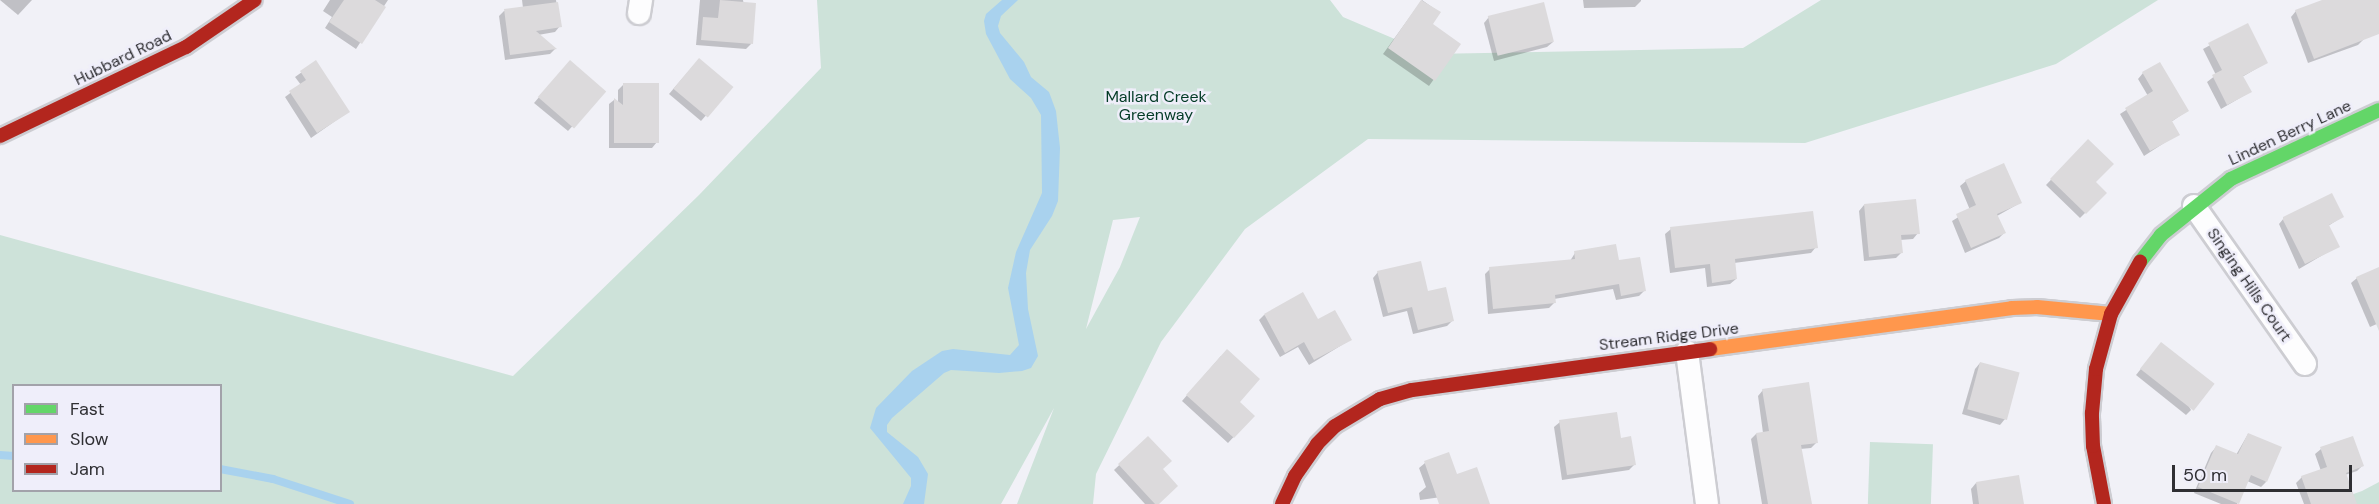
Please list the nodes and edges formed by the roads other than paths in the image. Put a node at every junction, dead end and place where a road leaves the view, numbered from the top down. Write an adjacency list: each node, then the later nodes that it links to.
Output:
1 (255, 0): 3 (street, Hubbard Road)
2 (2379, 110): 4 (street, Linden Berry Lane)
3 (0, 136)
4 (2194, 206): 5 (street, Linden Berry Lane); 7 (street, Singing Hills Court)
5 (2111, 314): 6 (street, Stream Ridge Drive); 10 (street, Linden Berry Lane)
6 (1687, 352): 8 (street, Stream Ridge Drive); 9 (street)
7 (2305, 364)
8 (1282, 504)
9 (1707, 504)
10 (2104, 504)

